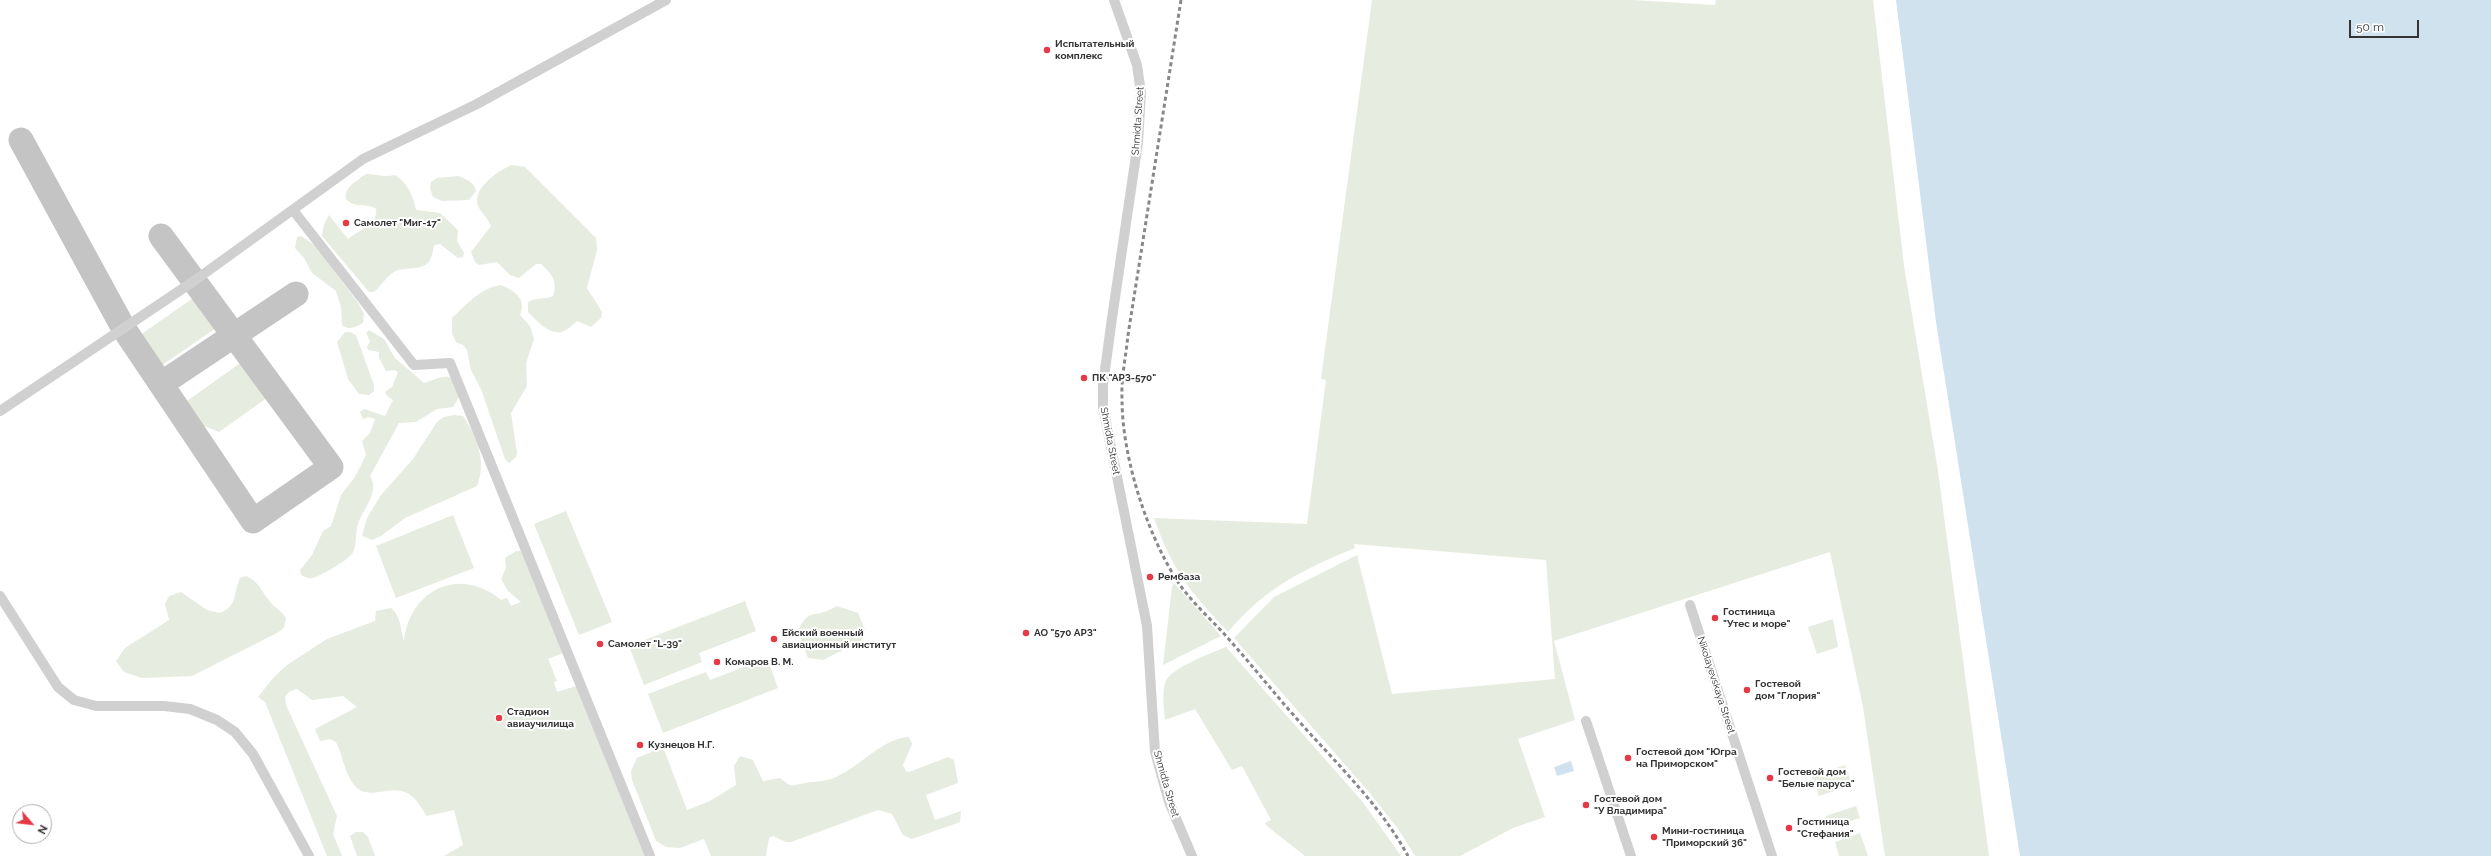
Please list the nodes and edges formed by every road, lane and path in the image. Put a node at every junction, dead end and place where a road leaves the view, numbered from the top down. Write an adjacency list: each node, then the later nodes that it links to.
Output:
1 (666, 0): 3 (street)
2 (1114, 0): 10 (street, Shmidta Street)
3 (293, 210): 4 (street); 9 (street)
4 (0, 411)
5 (0, 596): 8 (street)
6 (1690, 605): 12 (street, Nikolayevskaya Street)
7 (1586, 720): 11 (street)
8 (309, 856)
9 (650, 856)
10 (1192, 856)
11 (1631, 856)
12 (1772, 856)

